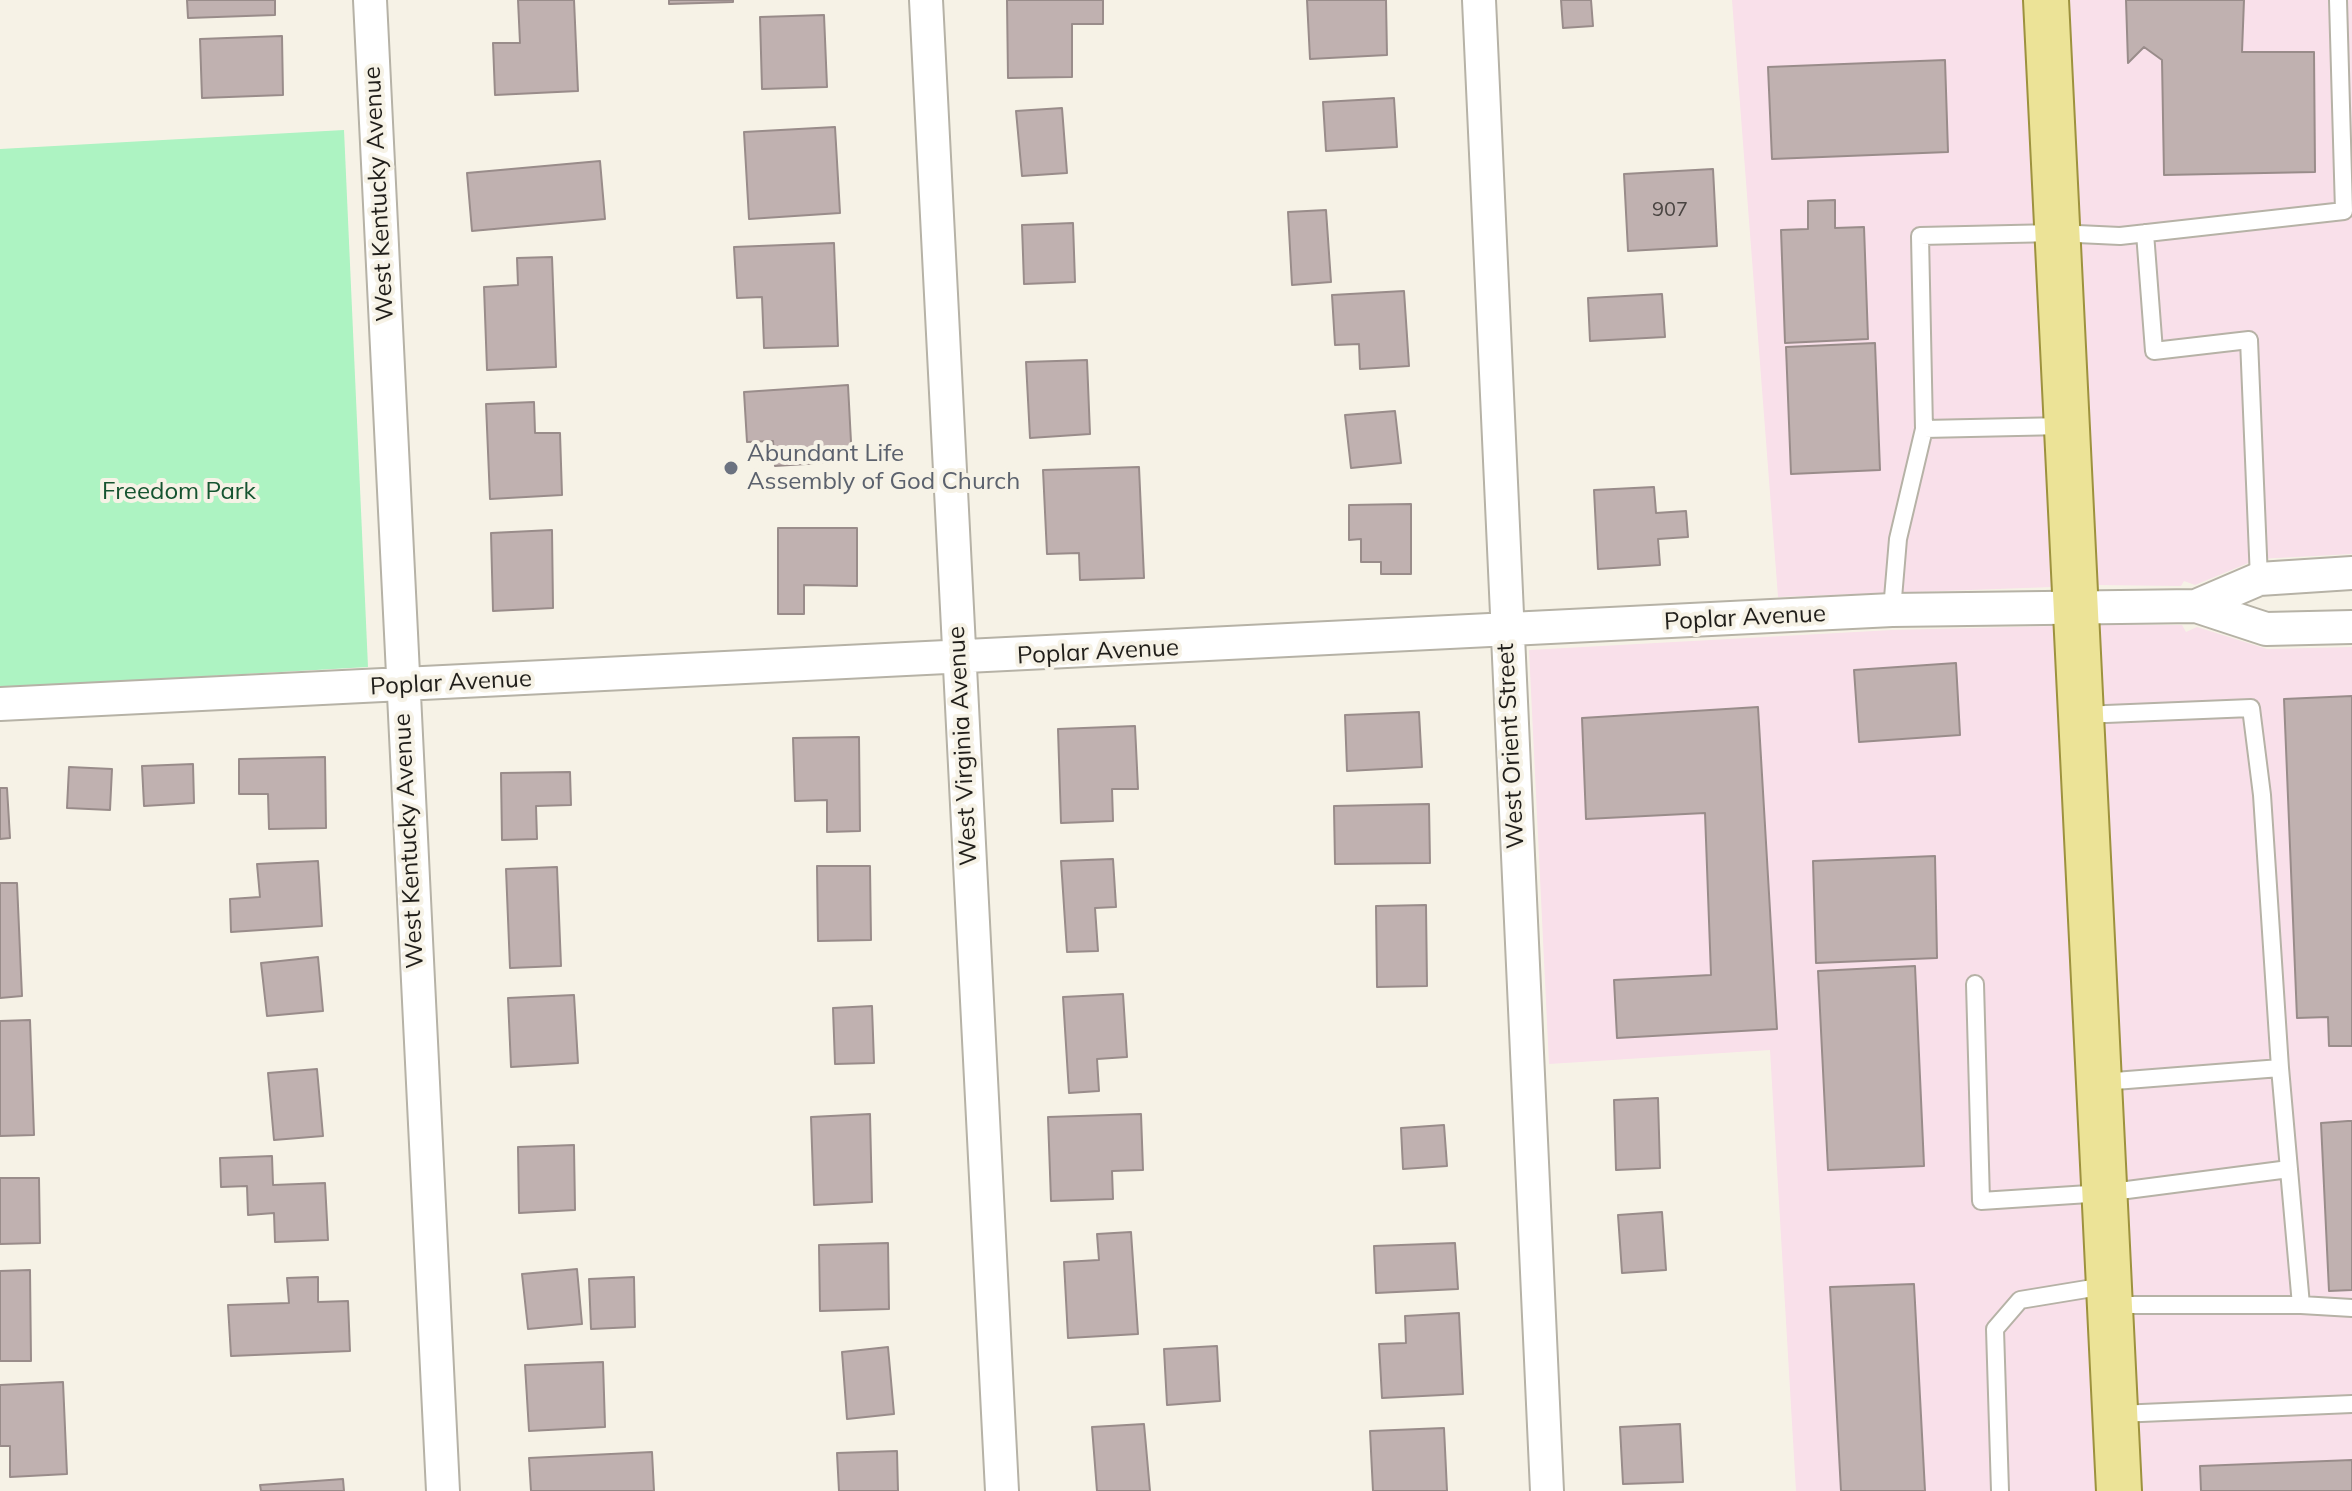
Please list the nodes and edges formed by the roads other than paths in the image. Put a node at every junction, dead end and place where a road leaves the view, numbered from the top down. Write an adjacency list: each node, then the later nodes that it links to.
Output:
1 (370, 0): 18 (street, West Kentucky Avenue)
2 (926, 0): 17 (street, West Virginia Avenue)
3 (1479, 0): 16 (street, West Orient Street)
4 (2046, 0): 6 (main road)
5 (2338, 0): 7 (lane)
6 (2056, 233): 7 (lane); 8 (main road); 9 (lane)
7 (2145, 233): 11 (lane)
8 (2067, 426): 9 (lane); 12 (main road)
9 (1924, 429): 14 (lane)
10 (2352, 573): 11 (street, Poplar Avenue)
11 (2259, 579): 13 (street, Poplar Avenue)
12 (2075, 606): 13 (street, Poplar Avenue); 14 (street, Poplar Avenue); 20 (main road)
13 (2196, 606): 15 (street, Poplar Avenue)
14 (1892, 610): 16 (street, Poplar Avenue)
15 (2352, 627)
16 (1506, 632): 17 (street, Poplar Avenue); 33 (street, West Orient Street)
17 (959, 659): 18 (street, Poplar Avenue); 32 (street, West Virginia Avenue)
18 (401, 685): 19 (street, Poplar Avenue); 31 (street, West Kentucky Avenue)
19 (0, 704)
20 (2080, 715): 22 (lane); 23 (main road)
21 (1975, 984): 25 (lane)
22 (2280, 1068): 23 (lane); 24 (lane)
23 (2098, 1083): 25 (main road)
24 (2289, 1169): 25 (lane); 27 (lane)
25 (2104, 1193): 26 (main road)
26 (2109, 1295): 27 (lane); 30 (main road); 34 (lane)
27 (2301, 1305): 28 (lane)
28 (2352, 1308)
29 (2352, 1404): 30 (lane)
30 (2115, 1414): 35 (main road)
31 (443, 1491)
32 (1002, 1491)
33 (1547, 1491)
34 (2000, 1491)
35 (2119, 1491)

